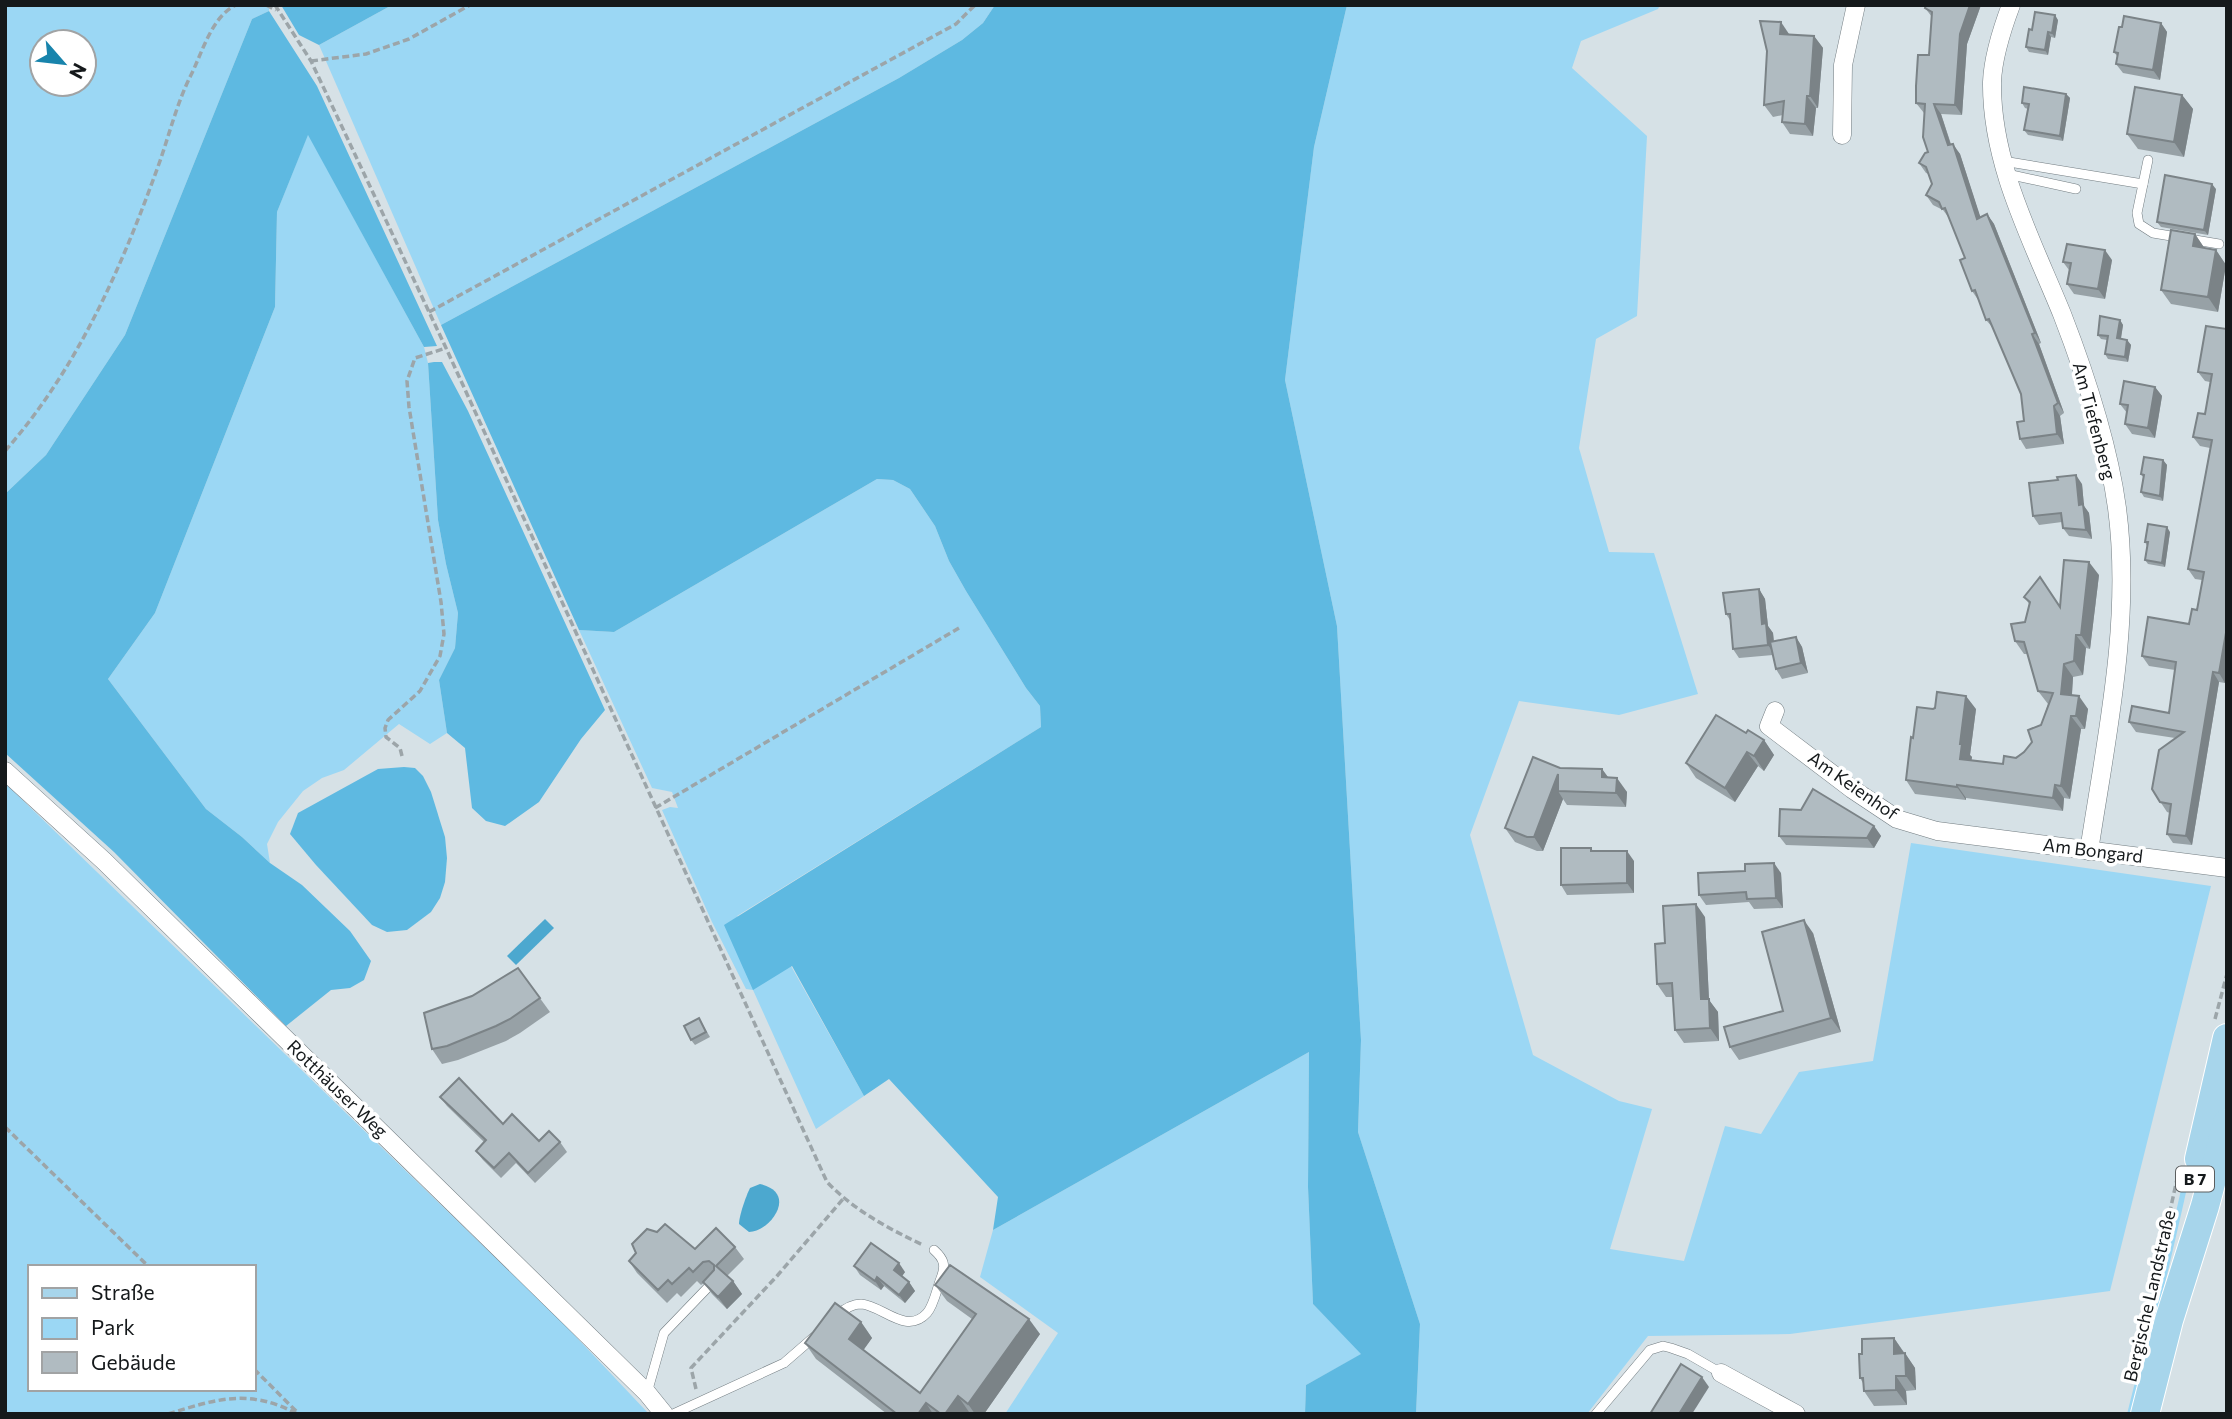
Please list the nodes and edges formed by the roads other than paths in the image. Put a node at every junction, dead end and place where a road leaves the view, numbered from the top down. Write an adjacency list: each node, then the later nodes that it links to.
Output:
1 (1856, 5): 3 (street)
2 (2011, 5): 5 (street, Am Tiefenberg)
3 (1842, 135)
4 (2148, 160): 6 (lane)
5 (2005, 167): 6 (lane); 7 (lane); 12 (street, Am Tiefenberg)
6 (2143, 184): 8 (lane)
7 (2076, 189)
8 (2220, 244)
9 (1775, 712): 11 (street, Am Keienhof)
10 (5, 771): 22 (street, Rotthäuser Weg)
11 (1959, 834): 12 (street, Am Bongard)
12 (2089, 851): 13 (street, Am Bongard)
13 (2227, 868)
14 (2220, 1034): 18 (main road, Bergische Landstraße / B 7)
15 (2227, 1123): 18 (main road, Bergische Landstraße / B 7)
16 (934, 1250): 19 (lane)
17 (716, 1280): 22 (lane)
18 (2169, 1320): 27 (main road, Bergische Landstraße / B 7)
19 (829, 1322)
20 (819, 1332): 24 (lane)
21 (1721, 1373): 25 (lane); 26 (street)
22 (647, 1393): 23 (street, Rotthäuser Weg)
23 (664, 1414)
24 (673, 1414)
25 (1596, 1414)
26 (1796, 1414)
27 (2145, 1414)

